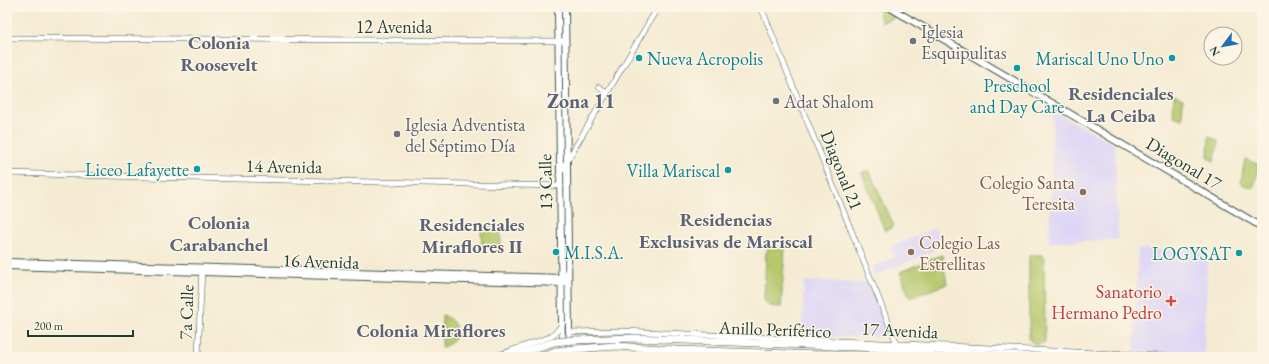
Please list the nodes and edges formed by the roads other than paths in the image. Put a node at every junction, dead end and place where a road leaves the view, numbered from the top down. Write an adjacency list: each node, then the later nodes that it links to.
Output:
1 (558, 7): 7 (main road, 13 Calle)
2 (565, 7): 7 (main road, 13 Calle)
3 (658, 7): 8 (street)
4 (761, 7): 27 (street, Diagonal 21)
5 (889, 7): 15 (main road, Diagonal 17)
6 (7, 38): 7 (street, 12 Avenida)
7 (562, 41): 11 (main road, 13 Calle); 12 (main road, 13 Calle)
8 (612, 85): 10 (street); 11 (street)
9 (599, 87): 10 (street)
10 (603, 100): 11 (street)
11 (567, 164): 12 (street); 20 (main road, 13 Calle)
12 (561, 171): 14 (main road, 13 Calle)
13 (7, 173): 14 (street, 14 Avenida)
14 (560, 186): 21 (main road, 13 Calle)
15 (1259, 224): 16 (main road, Diagonal 17)
16 (1262, 229)
17 (7, 262): 19 (main road, 16 Avenida)
18 (7, 266): 19 (main road, 16 Avenida)
19 (202, 270): 21 (main road, 16 Avenida); 33 (street, 7a Calle)
20 (568, 270): 21 (main road); 23 (main road, 13 Calle)
21 (562, 280): 22 (main road, 13 Calle)
22 (562, 324): 34 (street); 37 (street, 13 Calle)
23 (569, 332): 24 (street, 17 Avenida); 38 (street, 13 Calle)
24 (741, 337): 25 (highway); 26 (street, 17 Avenida)
25 (717, 342): 28 (highway, Anillo Periférico); 35 (highway, Anillo Periférico, bridge)
26 (874, 343): 27 (street, 17 Avenida); 28 (highway)
27 (897, 344): 30 (street, 17 Avenida)
28 (904, 349): 41 (highway, Anillo Periférico)
29 (677, 350): 31 (highway); 32 (highway, Anillo Periférico); 36 (highway, Anillo Periférico, bridge)
30 (1118, 354): 42 (highway); 43 (street, 17 Avenida)
31 (701, 355): 38 (street); 39 (street)
32 (820, 356): 40 (highway, Anillo Periférico)
33 (198, 357)
34 (493, 357)
35 (509, 357)
36 (538, 357)
37 (563, 357)
38 (570, 357)
39 (746, 357)
40 (877, 357)
41 (1043, 357)
42 (1104, 357)
43 (1182, 357)

